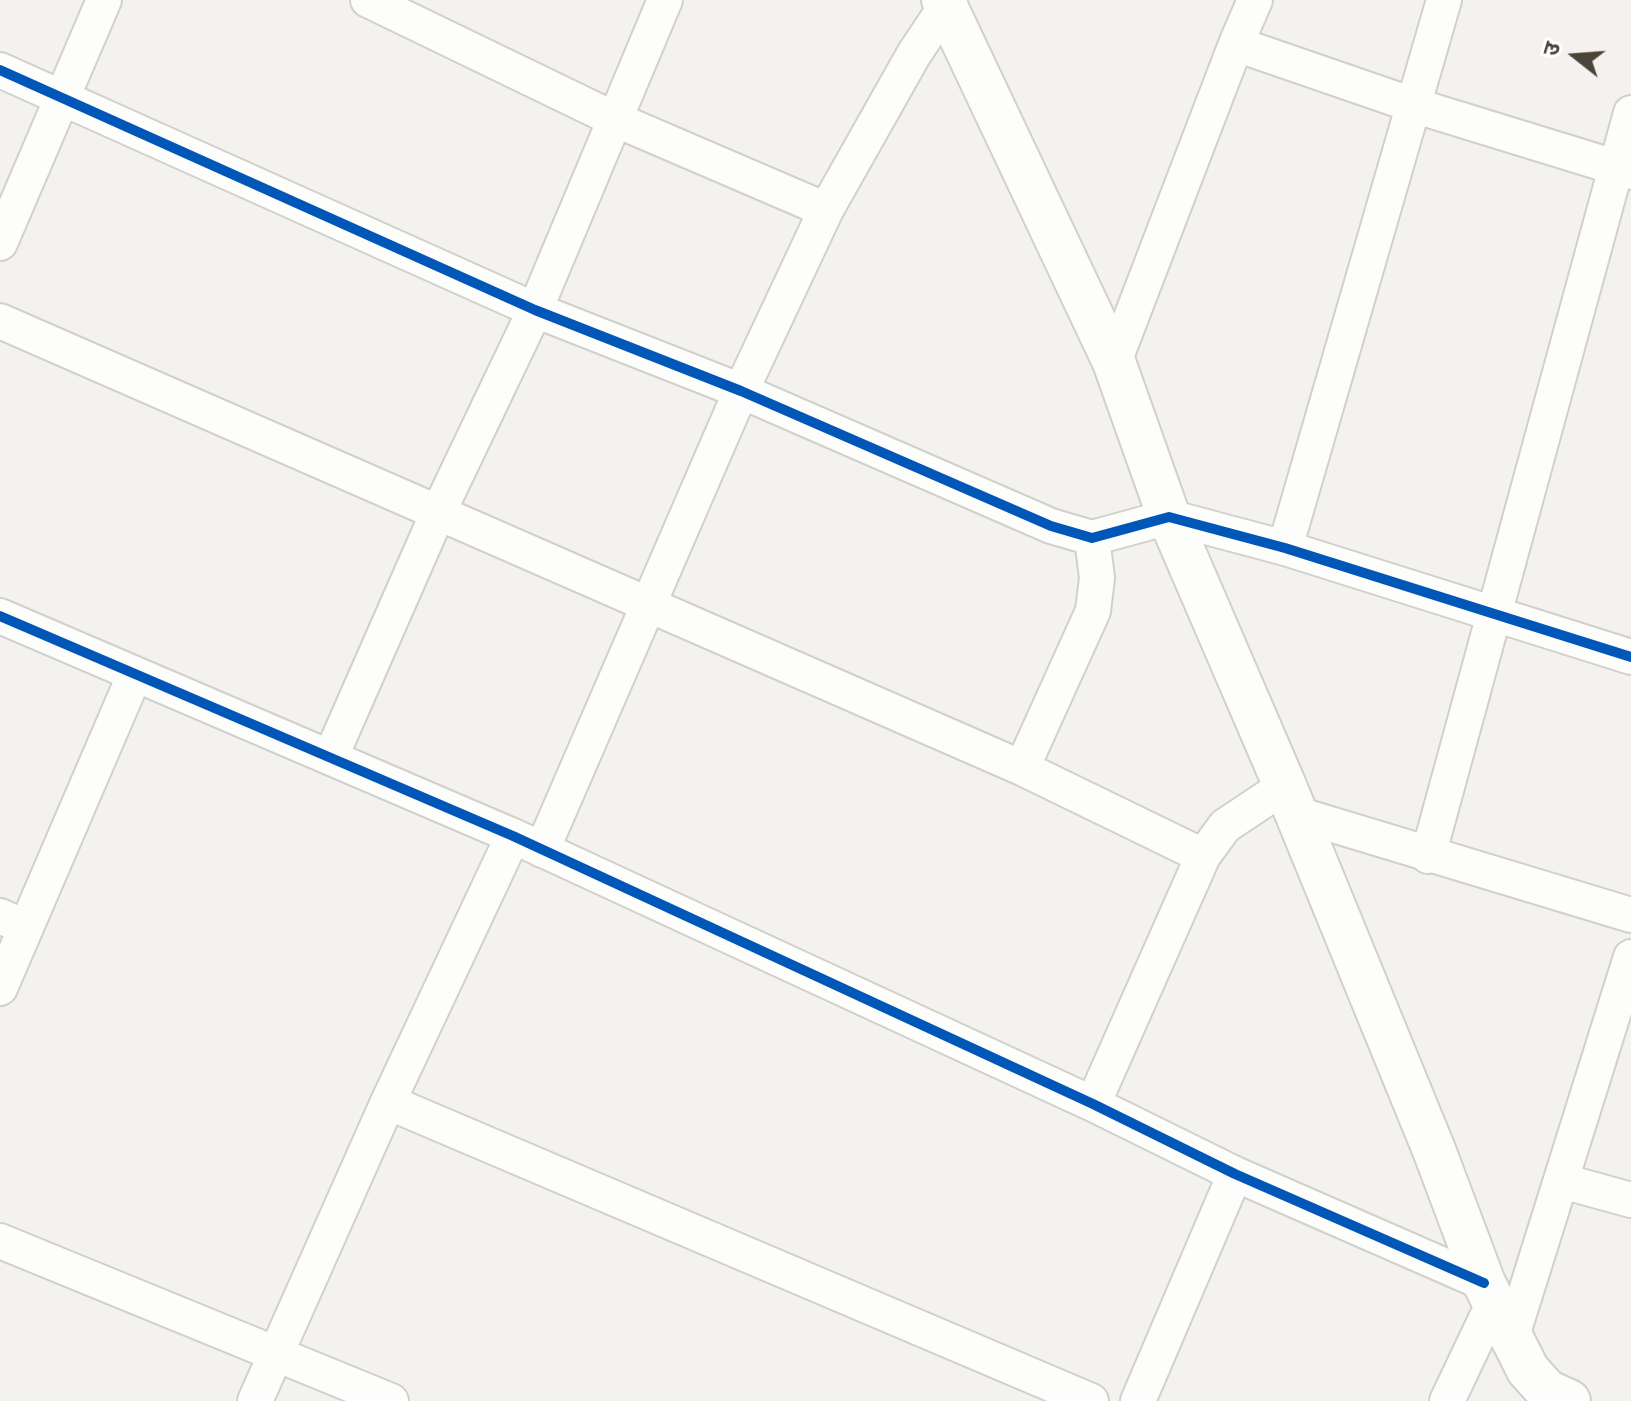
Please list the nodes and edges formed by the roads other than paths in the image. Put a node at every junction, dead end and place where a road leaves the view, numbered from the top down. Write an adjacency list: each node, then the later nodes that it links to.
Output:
1 (104, 0): 9 (street)
2 (368, 0): 12 (street)
3 (665, 0): 12 (street)
4 (1255, 0): 7 (street)
5 (1444, 0): 10 (street)
6 (947, 2): 14 (street); 18 (street)
7 (1236, 44): 10 (street); 18 (street)
8 (0, 70): 9 (street)
9 (63, 97): 15 (street); 16 (street)
10 (1413, 105): 13 (street); 23 (street)
11 (1631, 113): 13 (street)
12 (612, 118): 14 (street); 16 (street)
13 (1624, 170): 26 (street)
14 (826, 210): 19 (street)
15 (0, 243)
16 (535, 310): 19 (street); 20 (street)
17 (0, 321): 20 (street)
18 (1114, 362): 21 (street)
19 (741, 391): 22 (street); 24 (street)
20 (437, 515): 24 (street); 29 (street)
21 (1169, 517): 22 (street); 23 (street); 31 (street)
22 (1092, 538): 30 (street)
23 (1285, 548): 26 (street)
24 (649, 603): 30 (street); 32 (street)
25 (0, 616): 28 (street)
26 (1495, 616): 27 (street); 34 (street)
27 (1631, 657)
28 (135, 674): 29 (street); 36 (street)
29 (331, 756): 32 (street)
30 (1022, 768): 33 (street)
31 (1291, 800): 33 (street); 34 (street); 45 (street)
32 (527, 843): 39 (street); 40 (street)
33 (1203, 856): 40 (street)
34 (1428, 856): 35 (street)
35 (1631, 915)
36 (13, 922): 38 (street)
37 (1631, 957): 42 (street)
38 (0, 988)
39 (388, 1102): 46 (street); 49 (street)
40 (1093, 1104): 41 (street)
41 (1235, 1174): 45 (street); 50 (street)
42 (1562, 1181): 43 (street); 45 (street)
43 (1631, 1200)
44 (0, 1241): 46 (street)
45 (1496, 1307): 51 (street); 52 (street)
46 (276, 1353): 47 (street); 48 (street)
47 (255, 1401)
48 (391, 1401)
49 (1091, 1401)
50 (1138, 1401)
51 (1447, 1401)
52 (1569, 1401)

